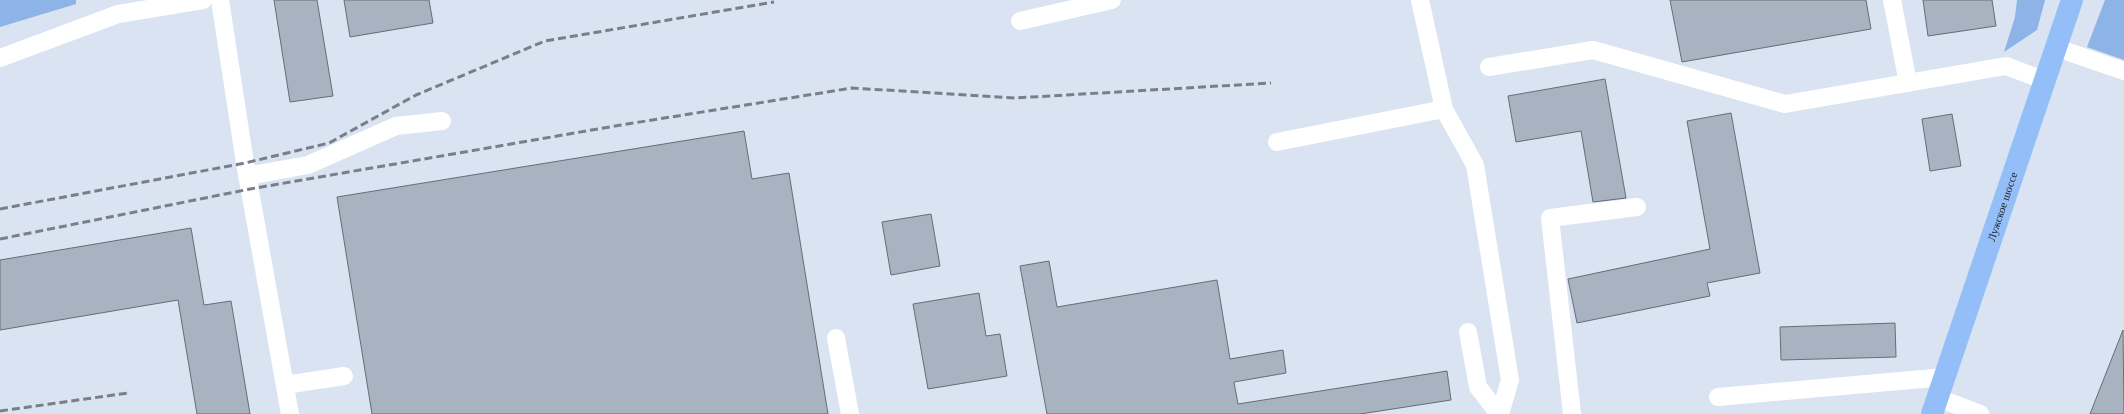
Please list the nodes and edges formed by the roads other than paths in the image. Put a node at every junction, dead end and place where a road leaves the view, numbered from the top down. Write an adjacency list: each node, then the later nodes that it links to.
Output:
1 (204, 0): 9 (street)
2 (220, 0): 17 (street)
3 (1112, 0): 7 (street)
4 (1420, 0): 14 (street)
5 (1892, 0): 13 (street)
6 (2072, 0): 8 (main road, Лужское шоссе)
7 (1020, 21)
8 (2057, 48): 11 (street); 12 (main road, Лужское шоссе)
9 (0, 58)
10 (1489, 67): 13 (street)
11 (2124, 72)
12 (2046, 80): 13 (street); 22 (main road, Лужское шоссе)
13 (1908, 83)
14 (1444, 110): 16 (street); 28 (street)
15 (442, 121): 17 (street)
16 (1277, 142)
17 (248, 176): 23 (street)
18 (1637, 207): 29 (street)
19 (1468, 332): 28 (street)
20 (836, 338): 27 (street)
21 (344, 376): 23 (street)
22 (1945, 377): 24 (street); 25 (main road, Лужское шоссе)
23 (285, 385): 26 (street)
24 (1718, 396)
25 (1935, 406): 30 (street)
26 (290, 414)
27 (850, 414)
28 (1500, 414)
29 (1572, 414)
30 (1980, 414)

